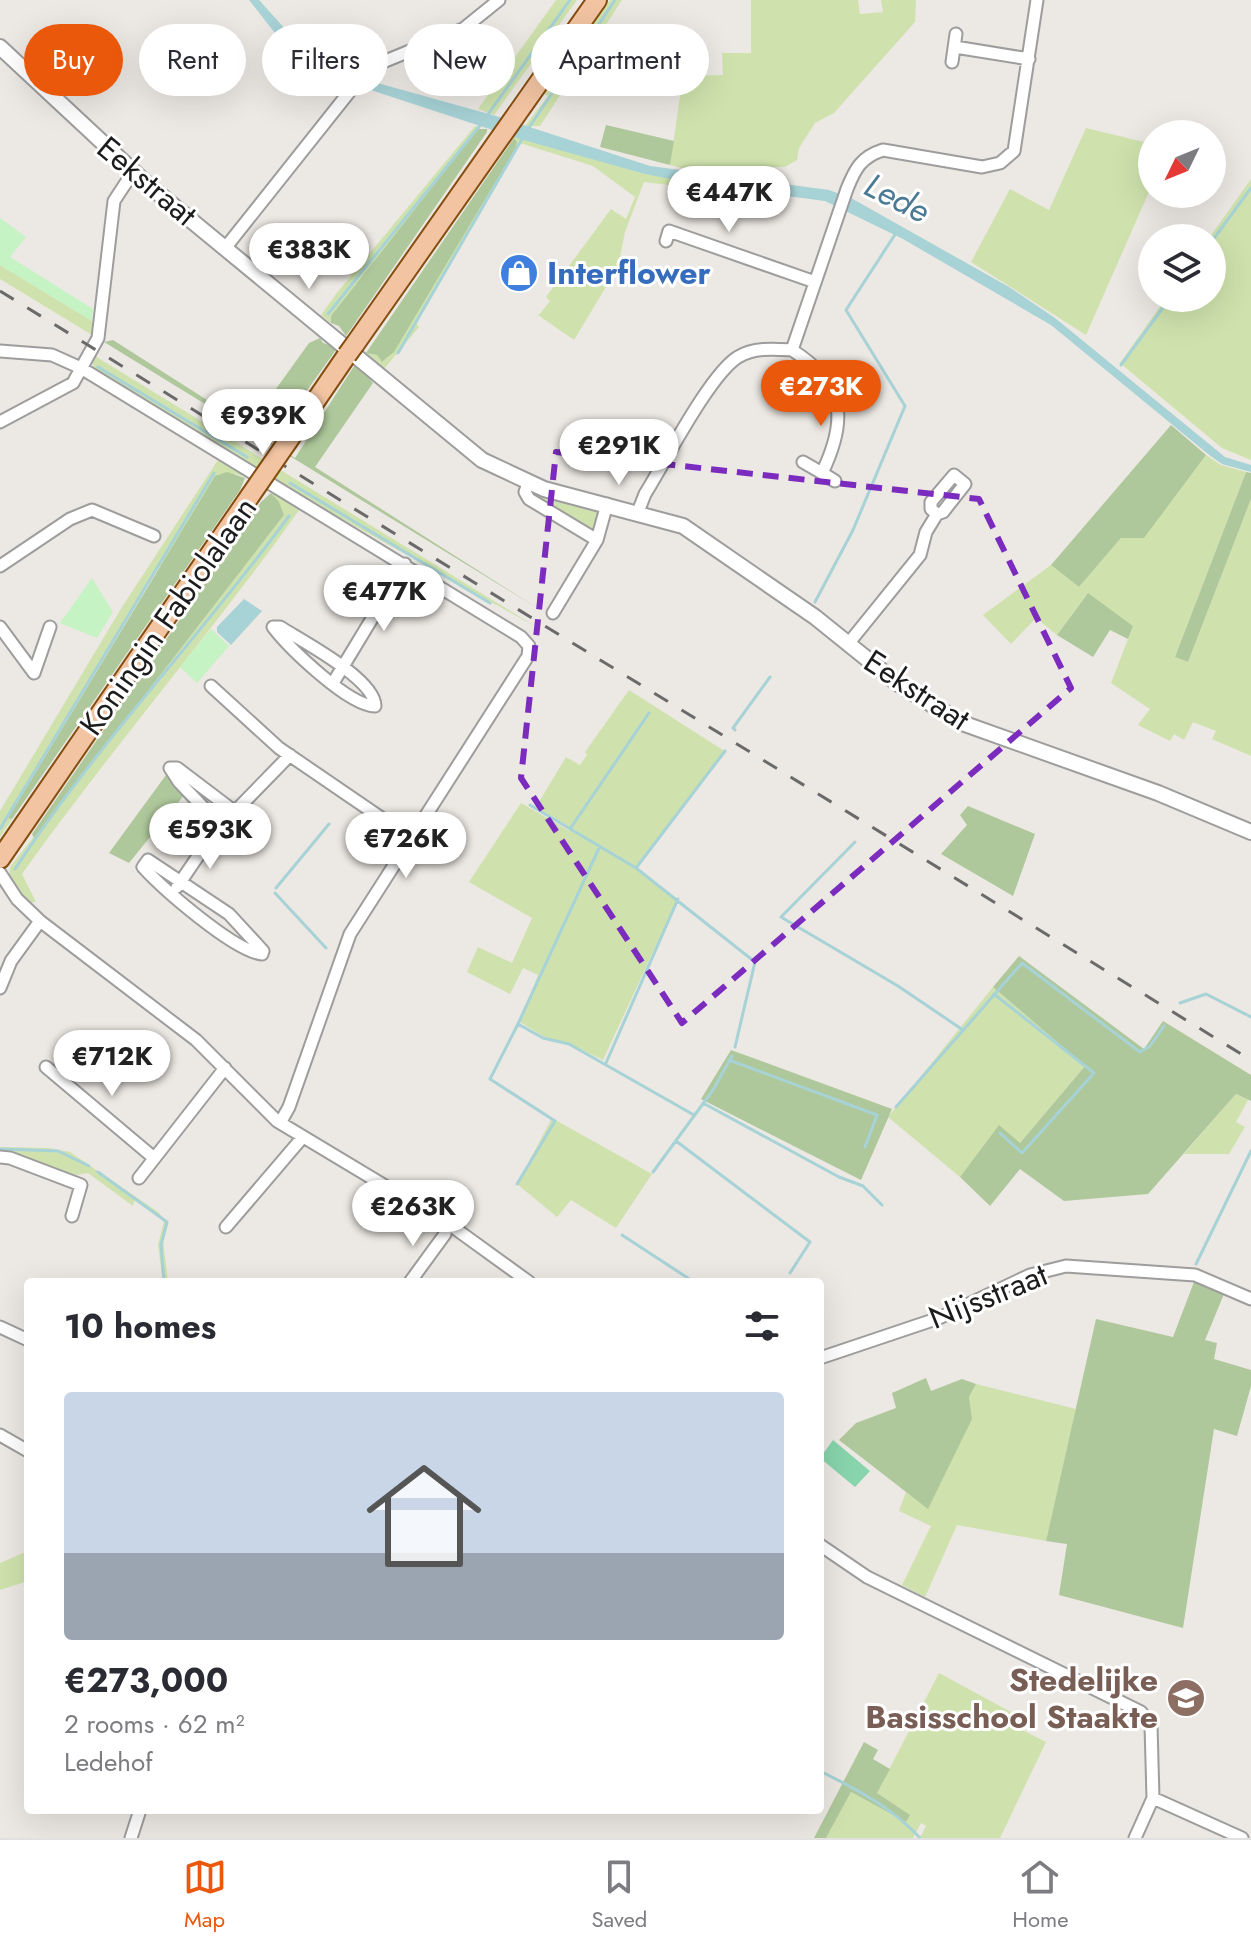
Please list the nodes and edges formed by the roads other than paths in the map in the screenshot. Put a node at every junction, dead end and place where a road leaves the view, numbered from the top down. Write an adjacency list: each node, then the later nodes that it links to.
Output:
1 (499, 0): 13 (street)
2 (585, 0): 10 (main road, Koningin Fabiolalaan)
3 (597, 0): 10 (main road, Koningin Fabiolalaan)
4 (1037, 0): 8 (street)
5 (956, 34): 7 (street)
6 (0, 47): 11 (street, Eekstraat)
7 (955, 47): 8 (street); 9 (street)
8 (1029, 59): 14 (street)
9 (952, 62)
10 (526, 96): 42 (main road, Koningin Fabiolalaan, bridge)
11 (133, 172): 13 (street, Eekstraat); 17 (street)
12 (668, 232): 14 (street)
13 (226, 247): 22 (street, Eekstraat)
14 (815, 282): 15 (street)
15 (792, 350): 20 (street); 24 (street)
16 (0, 351): 17 (street)
17 (81, 368): 18 (street); 28 (street)
18 (0, 422)
19 (803, 462): 20 (street)
20 (822, 473): 21 (street)
21 (835, 481)
22 (528, 484): 23 (street, Eekstraat); 27 (street, Eekstraat)
23 (607, 504): 24 (street, Eekstraat); 27 (street)
24 (638, 512): 33 (street, Eekstraat)
25 (937, 514): 33 (street)
26 (154, 536): 29 (street)
27 (597, 540): 30 (street)
28 (405, 564): 34 (street); 41 (street)
29 (0, 566)
30 (553, 613)
31 (0, 627): 32 (street)
32 (50, 627)
33 (848, 644): 40 (street, Eekstraat)
34 (343, 667): 35 (street); 35 (street); 35 (street)
35 (333, 683)
36 (211, 686): 37 (street)
37 (290, 755): 38 (street); 41 (street)
38 (235, 812): 39 (street); 39 (street)
39 (221, 826): 44 (street)
40 (1251, 832)
41 (412, 839): 54 (street)
42 (0, 859)
43 (0, 873): 47 (street)
44 (181, 882): 46 (street); 46 (street); 48 (street)
45 (0, 888): 47 (street)
46 (172, 894): 50 (street)
47 (17, 899): 49 (street)
48 (229, 914): 50 (street); 50 (street)
49 (40, 921): 51 (street); 53 (street)
50 (216, 930)
51 (0, 988)
52 (46, 1067): 57 (street)
53 (225, 1068): 54 (street); 57 (street)
54 (280, 1123): 55 (street)
55 (302, 1138): 60 (street); 61 (street)
56 (0, 1157): 59 (street)
57 (154, 1158): 58 (street)
58 (139, 1178)
59 (72, 1216)
60 (226, 1227)
61 (446, 1227): 62 (street); 63 (street)
62 (413, 1278)
63 (523, 1278)
64 (1251, 1299): 67 (street, Nijsstraat)
65 (0, 1327): 66 (street)
66 (24, 1338)
67 (824, 1357)
68 (0, 1435): 69 (street)
69 (24, 1449)
70 (824, 1548): 71 (street)
71 (1153, 1798): 74 (street); 75 (street)
72 (139, 1814): 73 (street)
73 (131, 1838)
74 (1135, 1838)
75 (1242, 1838)

